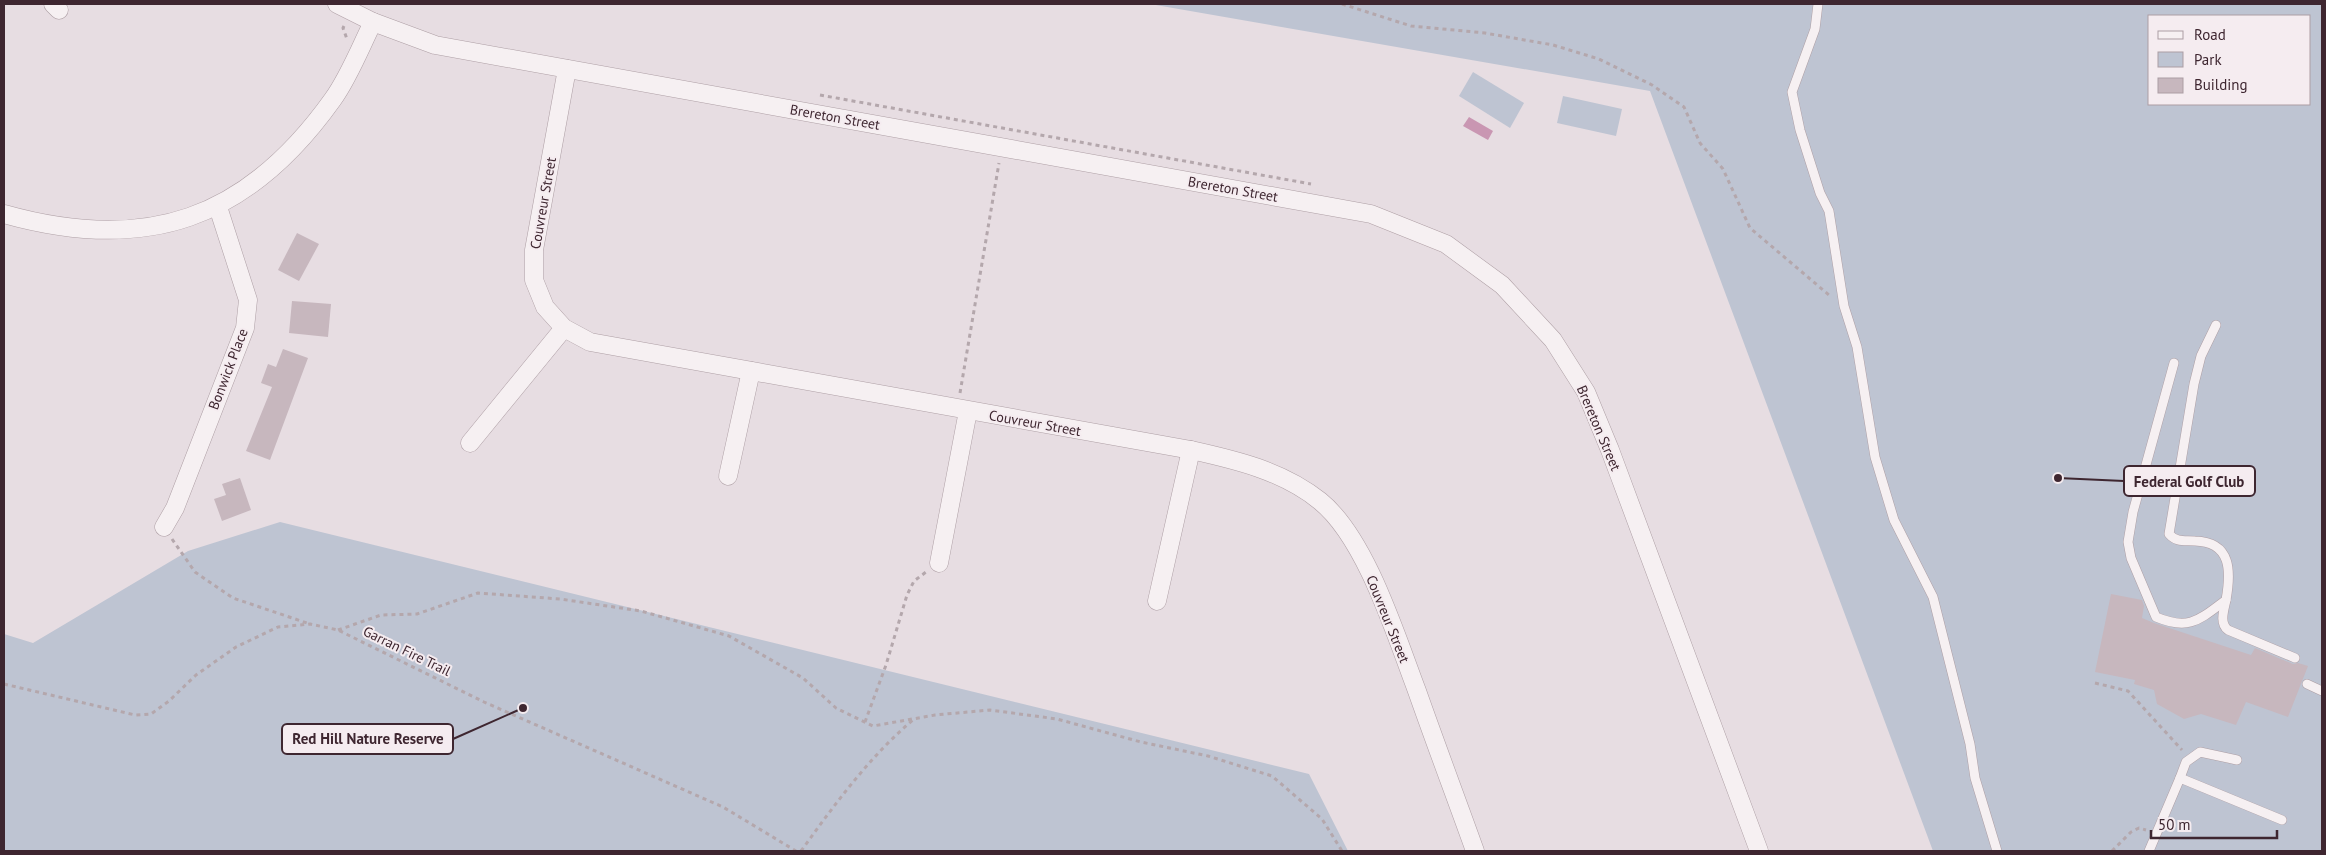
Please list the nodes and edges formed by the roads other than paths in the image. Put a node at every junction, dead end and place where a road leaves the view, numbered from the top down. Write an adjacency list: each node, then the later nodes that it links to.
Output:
1 (337, 4): 3 (street, Brereton Street)
2 (1818, 4): 27 (lane)
3 (373, 22): 4 (street, Brereton Street); 5 (street)
4 (567, 69): 8 (street, Couvreur Street); 26 (street, Brereton Street)
5 (218, 206): 6 (street); 15 (street, Bonwick Place)
6 (4, 214)
7 (2216, 325): 17 (lane)
8 (564, 328): 10 (street, Couvreur Street); 12 (street)
9 (2174, 363): 17 (lane)
10 (751, 372): 11 (street, Couvreur Street); 14 (street)
11 (963, 410): 13 (street, Couvreur Street); 16 (street)
12 (470, 443)
13 (1191, 450): 18 (street); 25 (street, Couvreur Street)
14 (728, 476)
15 (164, 527)
16 (939, 563)
17 (2226, 600): 19 (lane)
18 (1157, 601)
19 (2295, 658)
20 (2307, 684): 21 (lane)
21 (2322, 691)
22 (2237, 760): 23 (lane)
23 (2180, 778): 24 (lane); 28 (lane)
24 (2282, 820)
25 (1475, 851)
26 (1759, 851)
27 (1997, 851)
28 (2149, 851)

